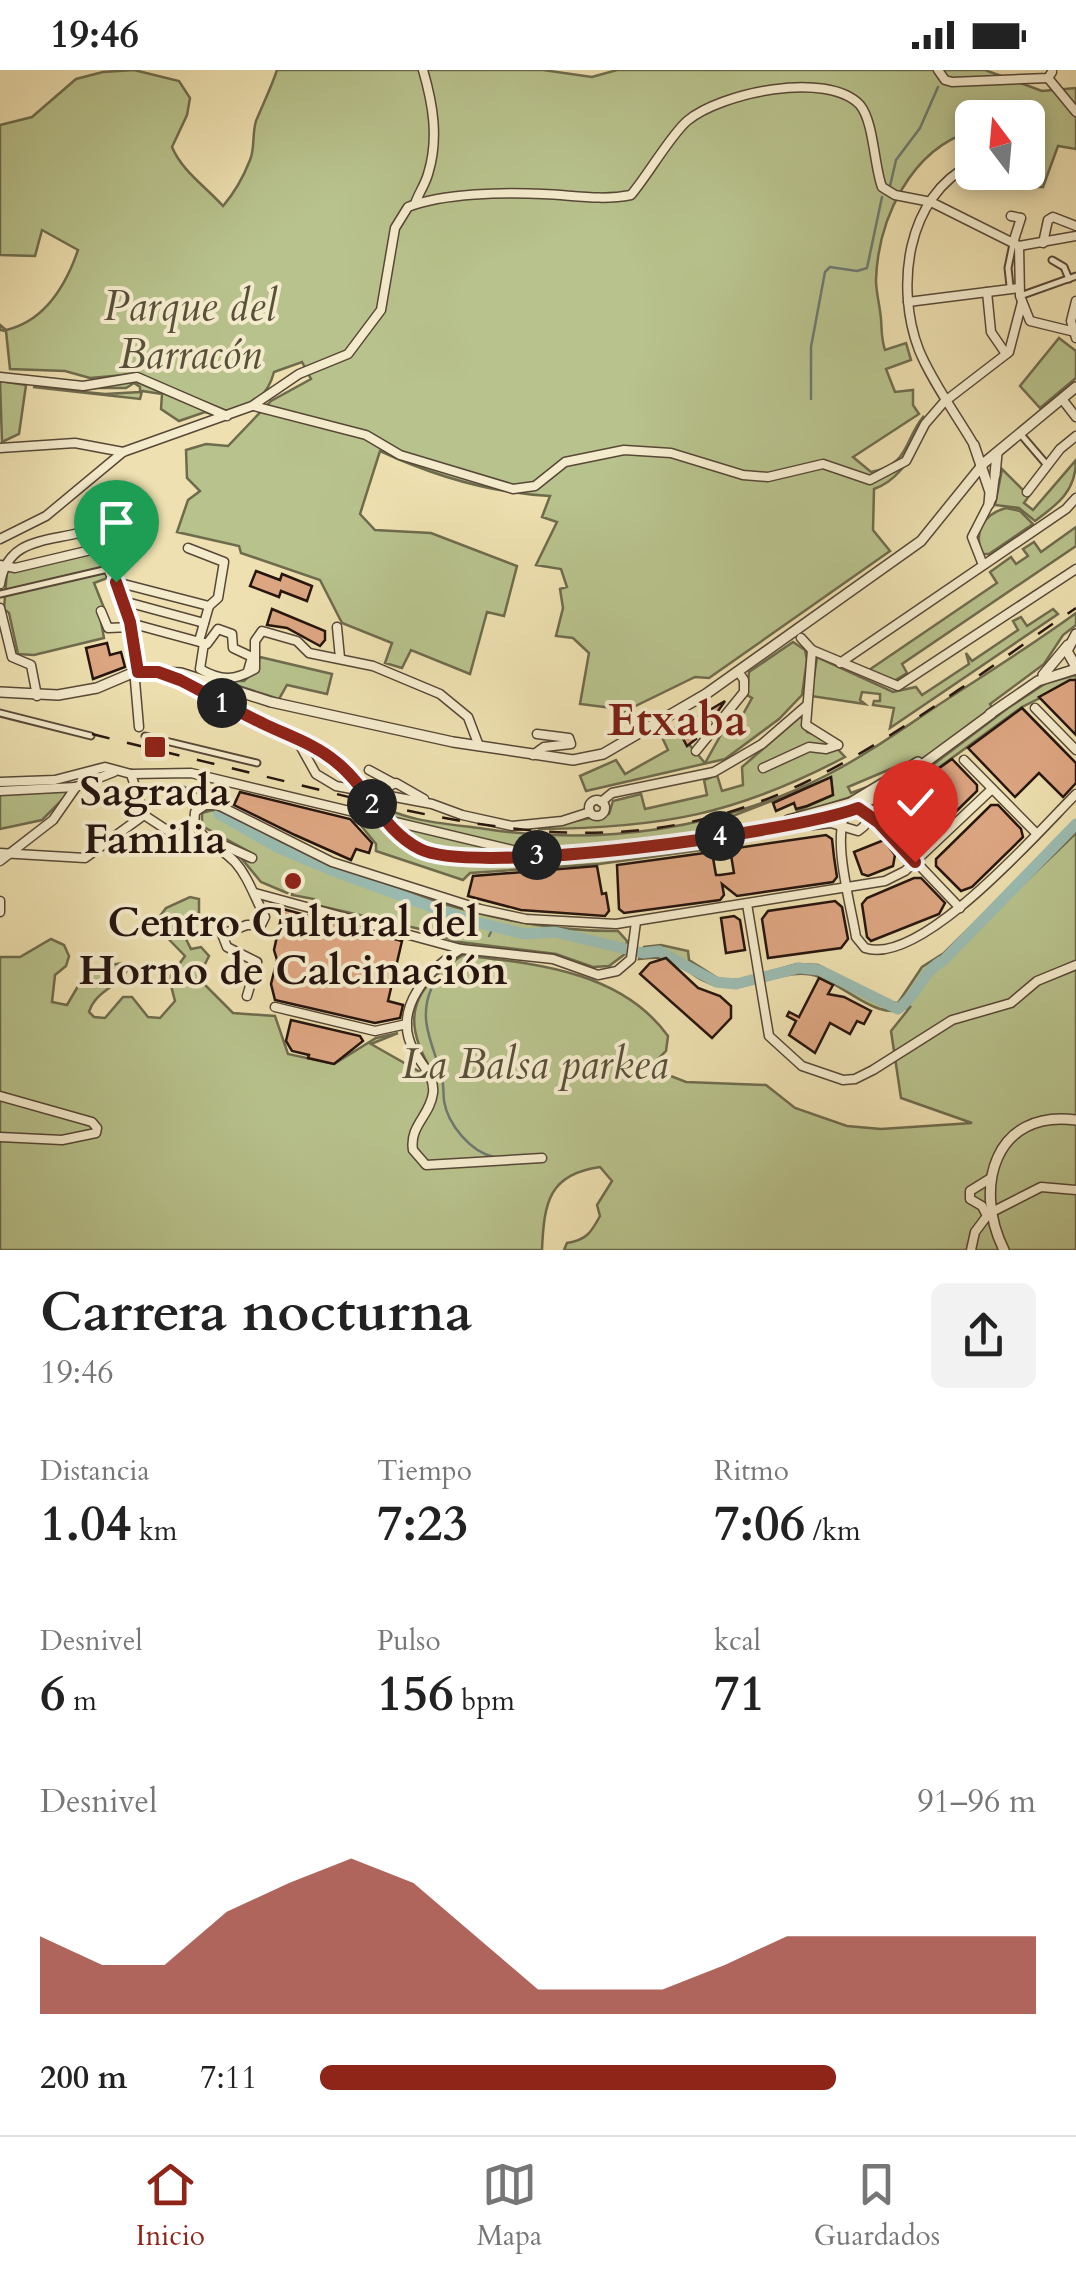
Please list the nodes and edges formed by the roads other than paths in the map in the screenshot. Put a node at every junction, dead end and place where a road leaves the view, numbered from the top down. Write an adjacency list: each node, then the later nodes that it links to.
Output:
1 (938, 70): 3 (street)
2 (424, 72): 7 (street)
3 (1050, 75): 4 (street)
4 (1076, 112)
5 (955, 176): 6 (street)
6 (931, 202): 7 (street); 12 (street); 18 (street)
7 (415, 204): 25 (street)
8 (1011, 216): 12 (street)
9 (1076, 224): 11 (street)
10 (1076, 236): 11 (street)
11 (1043, 243): 12 (street)
12 (1015, 244): 16 (street)
13 (1052, 260): 14 (street)
14 (1072, 277): 16 (street)
15 (987, 292): 16 (street); 18 (street); 20 (street)
16 (1018, 293): 19 (street); 20 (street)
17 (1076, 300): 19 (street)
18 (908, 302): 23 (street)
19 (1074, 334)
20 (1006, 354): 23 (street)
21 (0, 377): 26 (street)
22 (1076, 387): 24 (street)
23 (948, 399): 25 (street); 32 (street)
24 (1062, 399): 27 (street); 32 (street)
25 (252, 406): 26 (street)
26 (227, 416): 31 (street)
27 (1076, 417)
28 (1076, 436): 33 (street)
29 (1023, 437): 33 (street)
30 (1, 447): 31 (street)
31 (123, 452): 39 (street)
32 (982, 459): 34 (street); 34 (street); 35 (street)
33 (1049, 468): 36 (street)
34 (990, 478): 35 (street); 38 (street)
35 (966, 486): 56 (street)
36 (1027, 492)
37 (1076, 498): 42 (street)
38 (990, 504): 42 (street)
39 (0, 540)
40 (188, 548): 50 (street)
41 (96, 549): 43 (street); 43 (street); 44 (street)
42 (983, 565): 62 (street)
43 (2, 566): 47 (street)
44 (111, 568): 46 (street); 48 (street)
45 (1076, 569): 62 (street)
46 (116, 582): 49 (street); 50 (street)
47 (0, 584)
48 (0, 594)
49 (123, 601): 53 (street); 54 (street)
50 (209, 606): 53 (street)
51 (101, 611): 54 (street)
52 (0, 614): 72 (street)
53 (204, 623): 58 (street)
54 (131, 625): 58 (street); 65 (street)
55 (337, 627): 61 (street)
56 (798, 632): 60 (street); 64 (street)
57 (1076, 634): 59 (street)
58 (201, 642): 67 (street); 68 (street)
59 (1068, 645): 63 (street); 69 (street)
60 (812, 650): 62 (street); 75 (street)
61 (340, 658): 67 (street); 79 (street)
62 (840, 663)
63 (1076, 668): 69 (street)
64 (738, 671): 88 (street); 91 (street)
65 (138, 672): 66 (street); 72 (street); 80 (street)
66 (158, 672): 68 (street); 73 (street)
67 (247, 673): 68 (street)
68 (217, 680): 71 (street); 73 (street)
69 (1038, 681): 78 (street)
70 (0, 692): 72 (street)
71 (233, 692): 73 (street); 74 (street); 85 (street)
72 (37, 696)
73 (214, 697): 74 (street)
74 (225, 704): 84 (street)
75 (806, 706): 95 (street); 110 (street)
76 (1035, 708): 87 (street)
77 (0, 713): 82 (street)
78 (991, 714): 90 (street); 99 (street)
79 (471, 725): 85 (street); 86 (street)
80 (139, 727)
81 (538, 734): 91 (street)
82 (91, 736)
83 (144, 736): 94 (street)
84 (297, 740): 89 (street); 92 (street)
85 (464, 744): 86 (street)
86 (479, 746): 91 (street)
87 (1076, 750)
88 (696, 751)
89 (325, 754): 92 (street); 125 (street, bridge)
90 (939, 754): 111 (street); 114 (street)
91 (533, 755)
92 (308, 759): 107 (street)
93 (964, 760): 103 (street)
94 (257, 763)
95 (763, 768)
96 (369, 770): 101 (street)
97 (118, 772): 98 (street); 100 (street); 102 (street)
98 (131, 774): 105 (street); 112 (street)
99 (900, 774): 111 (street); 113 (street)
100 (0, 782)
101 (393, 783): 107 (street); 110 (street)
102 (76, 786): 104 (street); 124 (street)
103 (992, 788): 108 (street); 109 (street)
104 (0, 791)
105 (221, 794): 121 (street); 125 (street); 138 (street)
106 (1076, 794): 118 (street)
107 (387, 796): 110 (street)
108 (980, 800): 109 (street); 128 (street)
109 (1003, 800): 118 (street)
110 (432, 804)
111 (851, 809): 113 (street); 114 (street); 116 (street); 117 (street)
112 (144, 815): 119 (street); 124 (street)
113 (797, 818): 122 (street)
114 (876, 822): 116 (street); 128 (street)
115 (818, 824): 116 (street); 117 (street); 123 (street)
116 (842, 827): 123 (street)
117 (754, 832): 122 (street)
118 (1036, 834): 134 (street)
119 (176, 836): 120 (street); 120 (street)
120 (196, 842): 121 (street)
121 (209, 842): 127 (street); 130 (street)
122 (667, 842): 125 (street)
123 (841, 849): 129 (street)
124 (12, 853): 126 (street)
125 (520, 856)
126 (0, 857)
127 (252, 858)
128 (915, 862): 129 (street); 131 (street)
129 (848, 889): 133 (street); 136 (street)
130 (254, 893): 140 (street); 142 (street)
131 (950, 898): 134 (street); 136 (street)
132 (0, 901): 135 (street)
133 (747, 904): 137 (street); 141 (street)
134 (960, 908): 136 (street)
135 (0, 912)
136 (947, 918)
137 (636, 922): 138 (street); 139 (street)
138 (616, 924): 139 (street)
139 (635, 946): 140 (street)
140 (461, 949): 144 (street)
141 (1076, 965)
142 (247, 996)
143 (275, 1007): 144 (street)
144 (407, 1024): 148 (street)
145 (0, 1096): 147 (street)
146 (1076, 1120): 149 (street)
147 (0, 1138)
148 (542, 1158)
149 (991, 1178): 151 (street); 152 (street)
150 (1076, 1190): 151 (street)
151 (994, 1212): 153 (street)
152 (970, 1250)
153 (1004, 1250)

